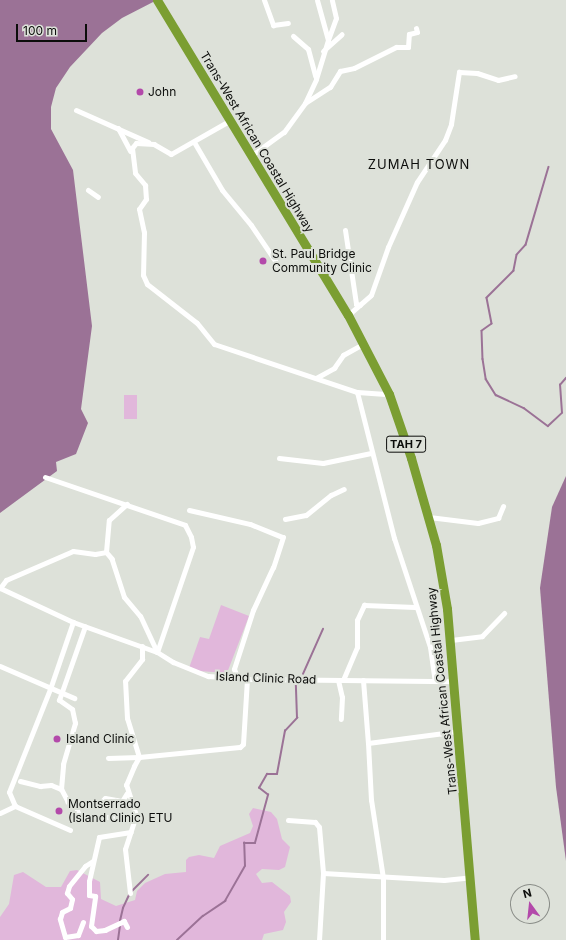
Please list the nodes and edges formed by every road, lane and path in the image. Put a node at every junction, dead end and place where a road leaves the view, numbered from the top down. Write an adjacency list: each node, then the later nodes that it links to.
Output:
1 (264, 0): 5 (street)
2 (317, 0): 9 (street)
3 (332, 0): 9 (street)
4 (159, 3): 15 (highway, Trans-West African Coastal Highway / TAH 7)
5 (288, 23)
6 (416, 28): 13 (street)
7 (342, 34): 10 (street)
8 (294, 36): 12 (street)
9 (328, 40): 10 (street)
10 (323, 52): 12 (street)
11 (515, 76): 25 (street)
12 (316, 79): 13 (street)
13 (305, 103): 19 (street)
14 (76, 110): 16 (street)
15 (229, 121): 17 (street); 19 (highway, Trans-West African Coastal Highway / TAH 7)
16 (117, 127): 18 (street); 20 (street)
17 (194, 142): 18 (street); 24 (street)
18 (154, 144): 20 (street)
19 (252, 155): 26 (highway, Trans-West African Coastal Highway / TAH 7)
20 (132, 156): 28 (street)
21 (88, 190): 22 (street)
22 (98, 197)
23 (345, 230): 25 (street)
24 (278, 265)
25 (360, 306): 26 (street)
26 (348, 315): 27 (highway, Trans-West African Coastal Highway / TAH 7)
27 (363, 344): 28 (street); 30 (highway, Trans-West African Coastal Highway / TAH 7)
28 (316, 378): 29 (street)
29 (357, 392): 30 (street); 31 (street)
30 (388, 394): 38 (highway, Trans-West African Coastal Highway / TAH 7)
31 (371, 454): 32 (street); 42 (street)
32 (279, 458)
33 (45, 477): 35 (street)
34 (344, 489): 39 (street)
35 (127, 504): 40 (street); 48 (street)
36 (503, 506): 38 (street)
37 (189, 510): 50 (street)
38 (429, 517): 46 (highway, Trans-West African Coastal Highway / TAH 7)
39 (285, 518)
40 (106, 552): 41 (street); 48 (street)
41 (0, 588): 44 (street, Island Clinic Road)
42 (415, 607): 52 (street); 54 (street)
43 (504, 613): 46 (street)
44 (73, 622): 45 (street, Island Clinic Road); 56 (street)
45 (85, 626): 47 (street, Island Clinic Road); 57 (street)
46 (450, 640): 55 (highway, Trans-West African Coastal Highway / TAH 7)
47 (142, 646): 48 (street, Island Clinic Road); 62 (street)
48 (157, 652): 50 (street, Island Clinic Road)
49 (0, 666): 56 (street)
50 (238, 679): 51 (street, Island Clinic Road)
51 (247, 679): 52 (street, Island Clinic Road); 62 (street)
52 (340, 680): 53 (street, Island Clinic Road); 59 (street)
53 (363, 680): 54 (street, Island Clinic Road); 61 (street)
54 (435, 681): 55 (street, Island Clinic Road)
55 (455, 681): 60 (highway, Trans-West African Coastal Highway / TAH 7)
56 (50, 689): 57 (street); 67 (street)
57 (61, 693): 58 (street); 65 (street)
58 (74, 698)
59 (341, 719)
60 (459, 731): 61 (street); 78 (highway, Trans-West African Coastal Highway / TAH 7)
61 (368, 743): 79 (street)
62 (139, 757): 63 (street); 66 (street)
63 (108, 758)
64 (20, 781): 65 (street)
65 (60, 789): 71 (street)
66 (127, 793): 68 (street); 70 (street)
67 (15, 806): 69 (street); 74 (street)
68 (79, 806)
69 (0, 813)
70 (136, 815): 72 (street); 75 (street)
71 (80, 818)
72 (92, 818)
73 (288, 820): 77 (street)
74 (70, 830)
75 (131, 832): 76 (street); 80 (street)
76 (94, 860): 81 (street); 82 (street)
77 (323, 873): 79 (street); 83 (street)
78 (471, 877): 79 (street); 85 (highway, Trans-West African Coastal Highway / TAH 7)
79 (383, 878): 84 (street)
80 (130, 893)
81 (83, 922)
82 (127, 926)
83 (319, 940)
84 (383, 940)
85 (475, 940)

